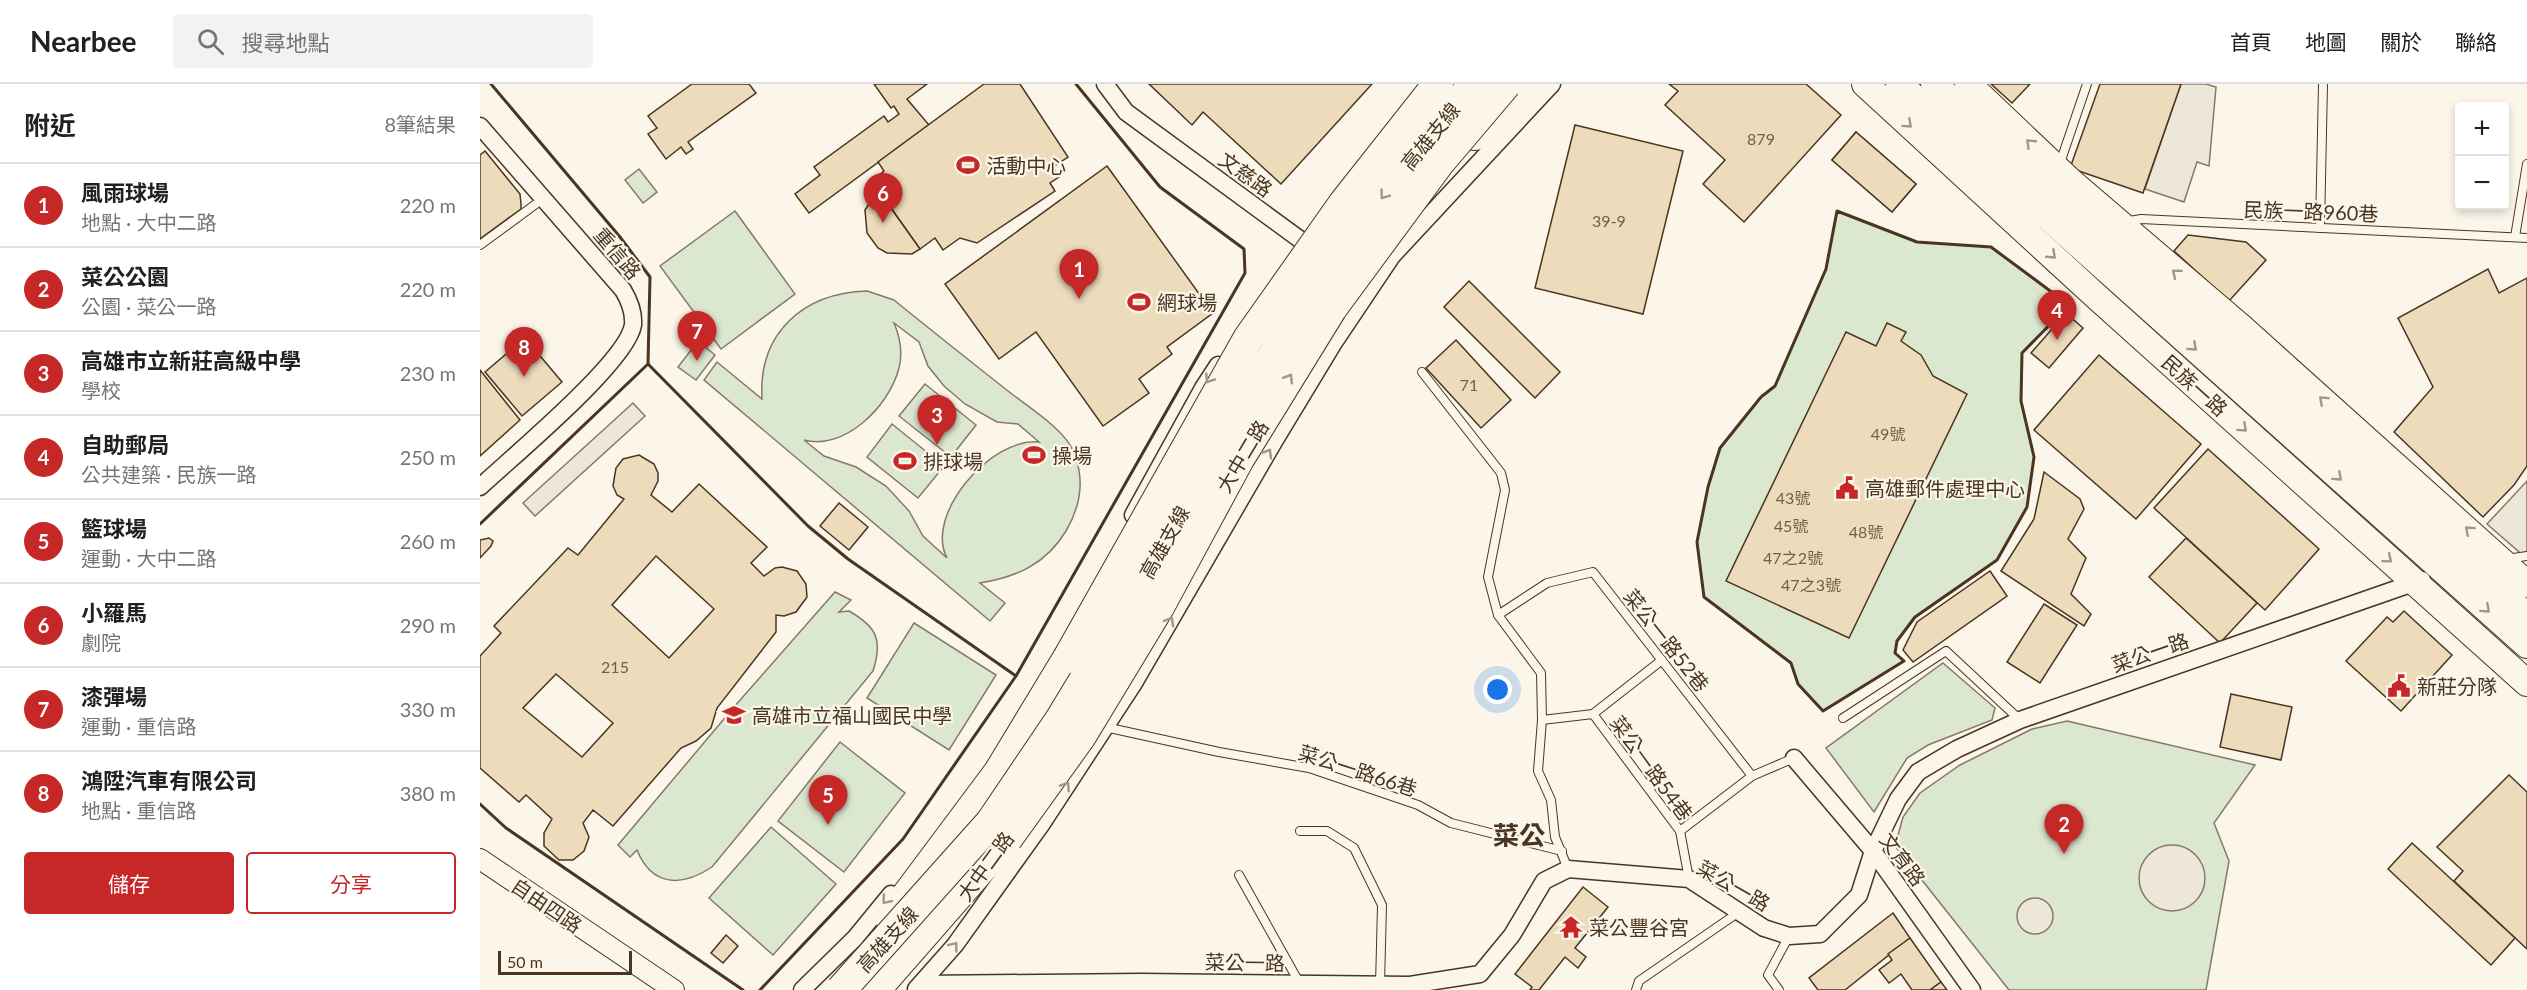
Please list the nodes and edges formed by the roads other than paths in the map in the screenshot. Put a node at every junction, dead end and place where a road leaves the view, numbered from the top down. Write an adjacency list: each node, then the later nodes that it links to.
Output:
1 (1105, 84): 23 (street, 文慈路)
2 (1474, 84): 57 (highway, 高雄支線, one-way to 57, bridge)
3 (1506, 84): 14 (highway, 高雄支線, bridge)
4 (1530, 84): 14 (highway, bridge)
5 (1552, 84): 26 (street, 大中二路)
6 (1865, 84): 32 (main road, 民族一路, one-way to 32)
7 (1899, 84): 31 (main road, 民族一路, one-way to 31)
8 (1934, 84): 19 (main road)
9 (1968, 84): 17 (main road, one-way to 9)
10 (2087, 84): 17 (lane)
11 (2323, 84): 20 (lane)
12 (1432, 88): 16 (street, 大中二路); 57 (highway, bridge)
13 (480, 126): 18 (street, 重信路)
14 (1439, 163): 48 (highway, 高雄支線, one-way to 14, bridge)
15 (2527, 164): 21 (lane)
16 (1371, 166): 23 (street, 大中二路); 25 (street, 大中二路)
17 (2057, 169): 19 (main road)
18 (544, 198): 24 (lane); 28 (street, 重信路)
19 (2107, 227): 20 (lane, 民族一路960巷); 30 (main road, one-way to 19)
20 (2320, 228): 21 (lane, 民族一路960巷)
21 (2515, 237): 22 (lane, 民族一路960巷)
22 (2527, 238)
23 (1303, 242): 25 (street, 文慈路); 63 (street, 大中二路, one-way to 63)
24 (480, 245)
25 (1320, 254): 26 (street, 文慈路); 57 (street, 大中二路)
26 (1369, 290): 43 (street, 大中二路, one-way to 26)
27 (1422, 372): 34 (lane)
28 (480, 487)
29 (2527, 556): 30 (lane)
30 (2487, 563): 31 (street, 菜公一路); 33 (main road); 35 (main road)
31 (2445, 572): 32 (street, 菜公一路); 36 (main road, 民族一路, one-way to 36)
32 (2414, 582): 38 (main road, 民族一路); 42 (street, 菜公一路)
33 (2527, 584)
34 (1498, 615): 37 (lane, 菜公一路52巷); 41 (lane)
35 (2527, 616)
36 (2527, 645)
37 (1662, 660): 39 (lane); 45 (lane, 菜公一路52巷)
38 (2527, 683)
39 (1593, 714): 41 (lane); 47 (lane, 菜公一路54巷)
40 (1843, 718): 42 (lane)
41 (1542, 720): 49 (lane)
42 (2020, 720): 50 (street, 菜公一路)
43 (1106, 727): 49 (lane, 菜公一路66巷); 61 (street, 大中二路, one-way to 43)
44 (1794, 758): 45 (lane); 50 (street, 文育路)
45 (1752, 776): 47 (lane)
46 (1300, 831): 58 (lane)
47 (1680, 831): 54 (lane, 菜公一路54巷)
48 (1006, 839): 65 (highway, 高雄支線); 66 (highway)
49 (1562, 851): 52 (lane)
50 (1872, 851): 56 (street, 菜公一路); 69 (street, 文育路)
51 (480, 859): 62 (street, 自由四路)
52 (1568, 869): 54 (street, 菜公一路); 58 (street, 菜公一路)
53 (1239, 875): 60 (lane)
54 (1689, 879): 55 (street, 菜公一路)
55 (1739, 912): 56 (street, 菜公一路); 67 (lane)
56 (1790, 936): 68 (lane)
57 (848, 977): 64 (street, 大中二路)
58 (1380, 985): 60 (street, 菜公一路)
59 (1141, 986): 60 (street, 菜公一路); 61 (street, 菜公一路)
60 (1289, 986)
61 (918, 987)
62 (674, 990)
63 (802, 990)
64 (828, 990)
65 (875, 990)
66 (892, 990)
67 (1636, 990)
68 (1779, 990)
69 (1972, 990)

